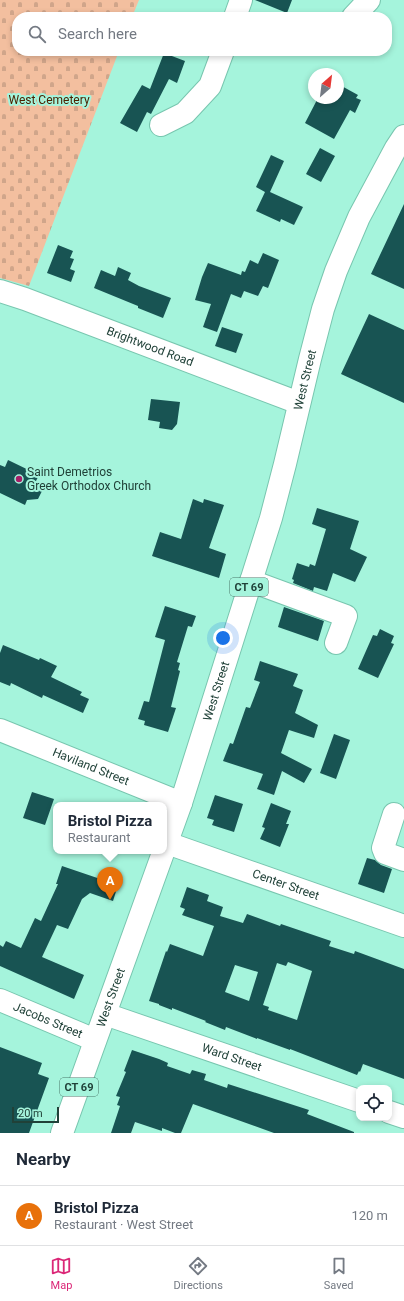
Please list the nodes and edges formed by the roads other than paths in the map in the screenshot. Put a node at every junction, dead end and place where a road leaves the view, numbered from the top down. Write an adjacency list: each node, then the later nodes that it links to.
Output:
1 (241, 0): 3 (street)
2 (370, 0): 4 (street)
3 (237, 12)
4 (358, 12)
5 (221, 56): 6 (street)
6 (161, 125)
7 (404, 136): 9 (street, West Street / CT 69)
8 (0, 291): 9 (street, Brightwood Road)
9 (299, 404): 10 (street, West Street / CT 69)
10 (251, 581): 11 (street); 13 (street, West Street / CT 69)
11 (336, 643)
12 (0, 730): 13 (street, Haviland Street)
13 (181, 803): 15 (street, West Street / CT 69)
14 (394, 814): 17 (street)
15 (167, 843): 18 (street, Center Street)
16 (163, 854): 20 (street, West Street / CT 69)
17 (404, 860)
18 (402, 920)
19 (0, 1000): 21 (street, Jacobs Street)
20 (105, 1014): 21 (street, West Street / CT 69); 22 (street, Ward Street)
21 (95, 1040): 25 (street, West Street / CT 69)
22 (356, 1100)
23 (392, 1113): 24 (street)
24 (404, 1117)
25 (62, 1133)

